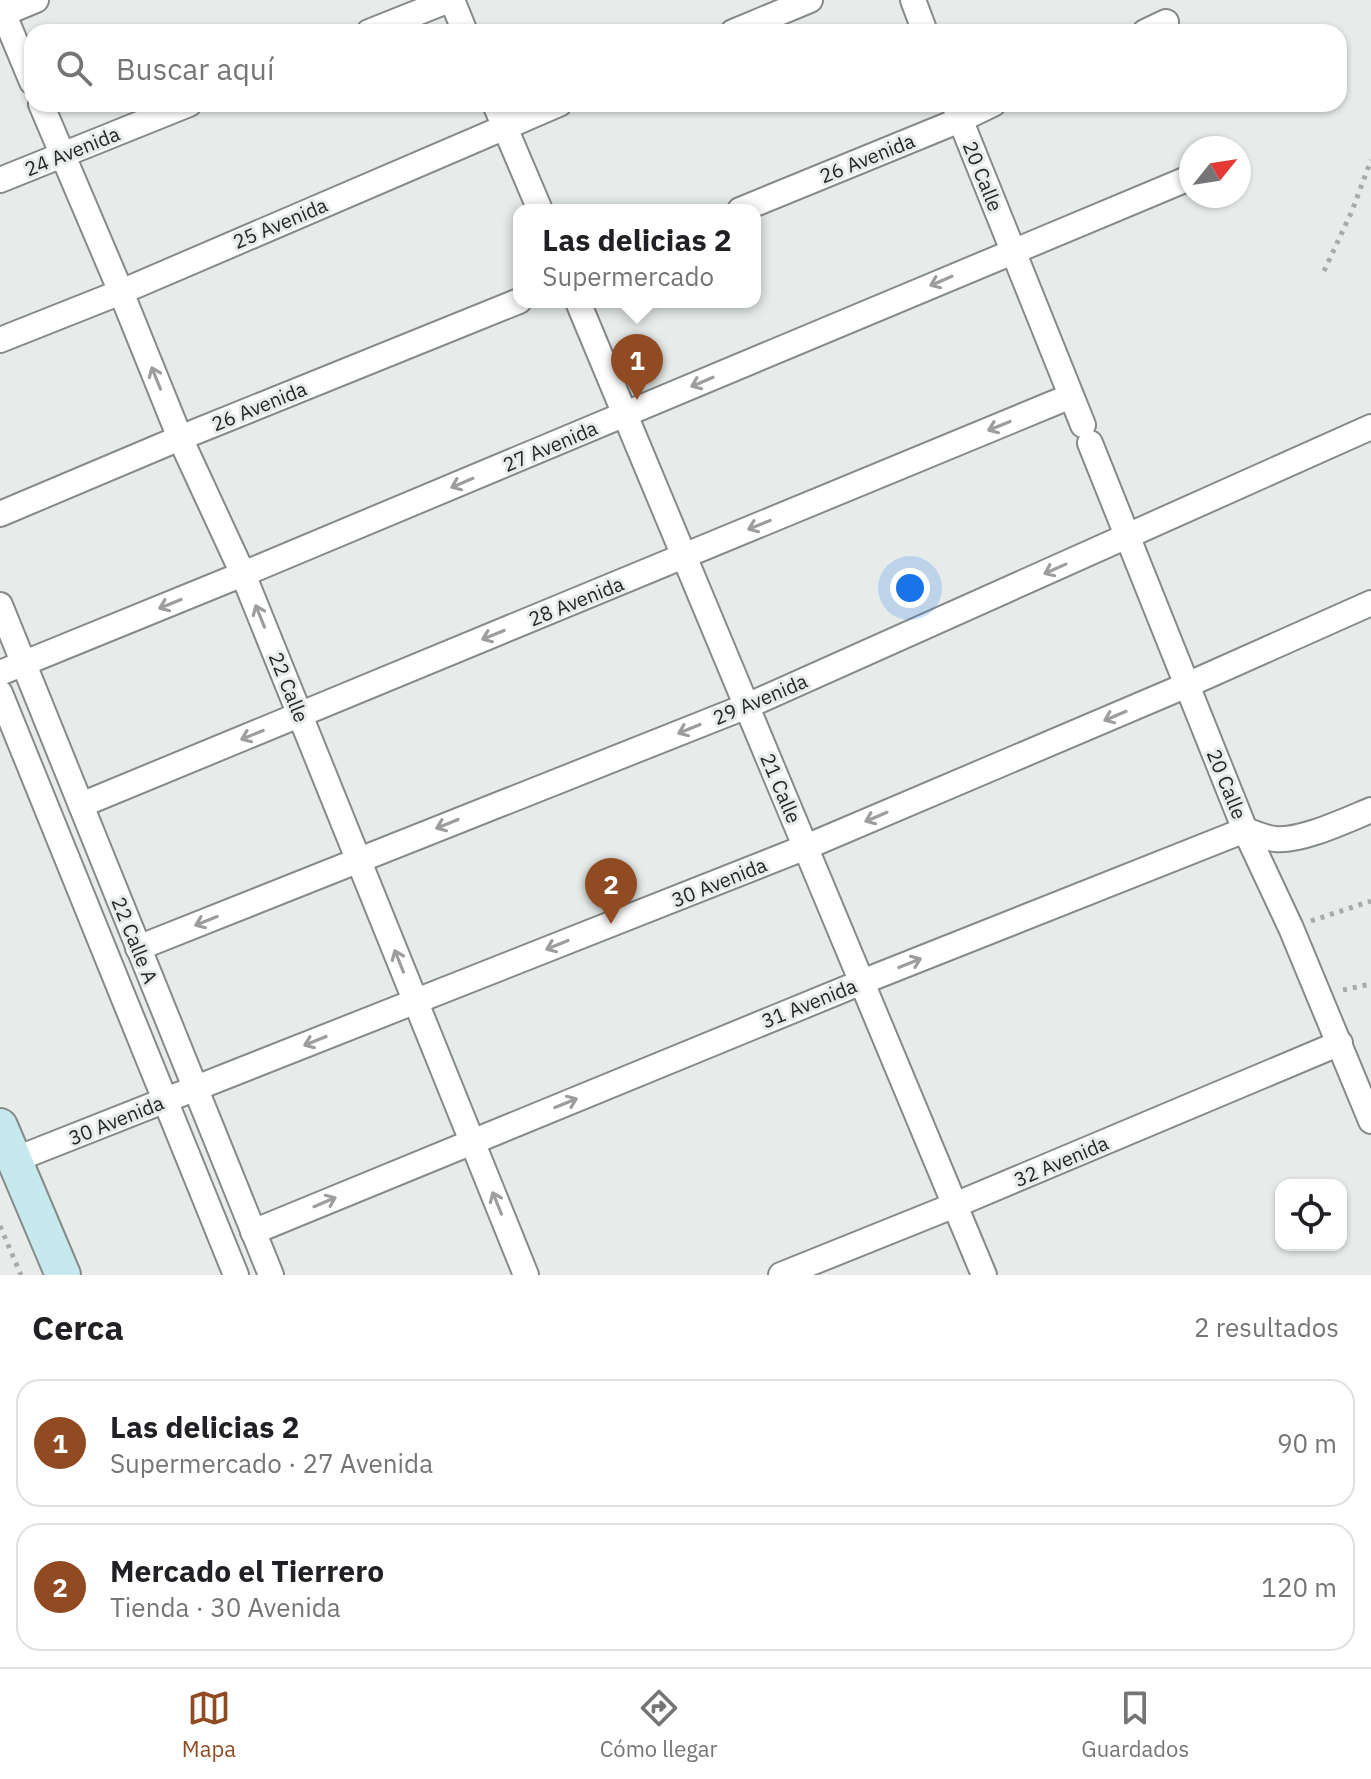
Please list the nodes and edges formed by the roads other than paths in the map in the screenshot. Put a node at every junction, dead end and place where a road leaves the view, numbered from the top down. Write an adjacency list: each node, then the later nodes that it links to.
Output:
1 (36, 0): 5 (street)
2 (450, 0): 6 (street); 7 (street)
3 (810, 0): 8 (street)
4 (913, 0): 9 (street)
5 (1, 11): 10 (street)
6 (389, 24)
7 (461, 24)
8 (752, 24)
9 (922, 24)
10 (24, 64)
11 (44, 112): 15 (street, 22 Calle)
12 (169, 112): 15 (street, 24 Avenida)
13 (957, 112): 19 (street, 26 Avenida); 20 (street, 20 Calle)
14 (500, 115): 18 (street); 21 (street, 25 Avenida)
15 (62, 155): 16 (street, 24 Avenida); 21 (street, 22 Calle)
16 (0, 180)
17 (1179, 182): 20 (street, 27 Avenida)
18 (537, 204)
19 (753, 204)
20 (1013, 251): 25 (street, 20 Calle); 26 (street, 27 Avenida, one-way to 26)
21 (121, 292): 24 (street, 25 Avenida); 28 (street, 22 Calle, one-way to 21)
22 (513, 303): 28 (street, 26 Avenida)
23 (581, 308): 26 (street, 21 Calle)
24 (0, 340)
25 (1071, 396): 30 (street, 20 Calle); 31 (street, 28 Avenida, one-way to 31)
26 (625, 414): 31 (street, 21 Calle); 32 (street, 27 Avenida, one-way to 32)
27 (1371, 427): 30 (street, 29 Avenida)
28 (180, 438): 29 (street, 26 Avenida); 32 (street, 22 Calle)
29 (0, 514)
30 (1127, 537): 37 (street, 20 Calle); 39 (street, 29 Avenida, one-way to 39)
31 (684, 556): 39 (street, 21 Calle); 40 (street, 28 Avenida, one-way to 40)
32 (243, 574): 35 (street, 27 Avenida, one-way to 35); 40 (street, 22 Calle, one-way to 32)
33 (1371, 603): 37 (street, 30 Avenida)
34 (0, 605): 35 (street, 22 Calle A)
35 (24, 664): 36 (street, 27 Avenida); 41 (street, 22 Calle A)
36 (0, 673)
37 (1187, 685): 43 (street, 20 Calle); 44 (street, 30 Avenida, one-way to 44)
38 (0, 693): 51 (street, 22 Calle A)
39 (747, 706): 44 (street, 21 Calle); 45 (street, 29 Avenida, one-way to 45)
40 (300, 715): 41 (street, 28 Avenida, one-way to 41); 45 (street, 22 Calle)
41 (81, 805): 46 (street, 22 Calle A)
42 (1371, 810): 43 (street)
43 (1245, 830): 47 (street, 31 Avenida, one-way to 43); 49 (street, 20 Calle)
44 (806, 847): 47 (street, 21 Calle); 48 (street, 30 Avenida, one-way to 48)
45 (358, 859): 46 (street, 29 Avenida, one-way to 46); 48 (street, 22 Calle, one-way to 45)
46 (138, 948): 50 (street, 22 Calle A)
47 (862, 982): 54 (street, 31 Avenida, one-way to 47); 56 (street, 21 Calle)
48 (415, 1001): 50 (street, 30 Avenida, one-way to 50); 54 (street, 22 Calle)
49 (1340, 1043): 52 (street, 20 Calle); 56 (street, 32 Avenida)
50 (195, 1088): 51 (street, 30 Avenida); 57 (street, 22 Calle A)
51 (165, 1100): 55 (street, 30 Avenida); 59 (street, 22 Calle A)
52 (1371, 1121)
53 (0, 1126): 55 (street)
54 (472, 1142): 57 (street, 31 Avenida, one-way to 54); 61 (street, 22 Calle, one-way to 54)
55 (14, 1160): 58 (street)
56 (955, 1205): 62 (street, 32 Avenida); 63 (street, 21 Calle)
57 (253, 1232): 60 (street, 22 Calle A)
58 (63, 1275)
59 (236, 1275)
60 (271, 1275)
61 (526, 1275)
62 (781, 1275)
63 (984, 1275)

